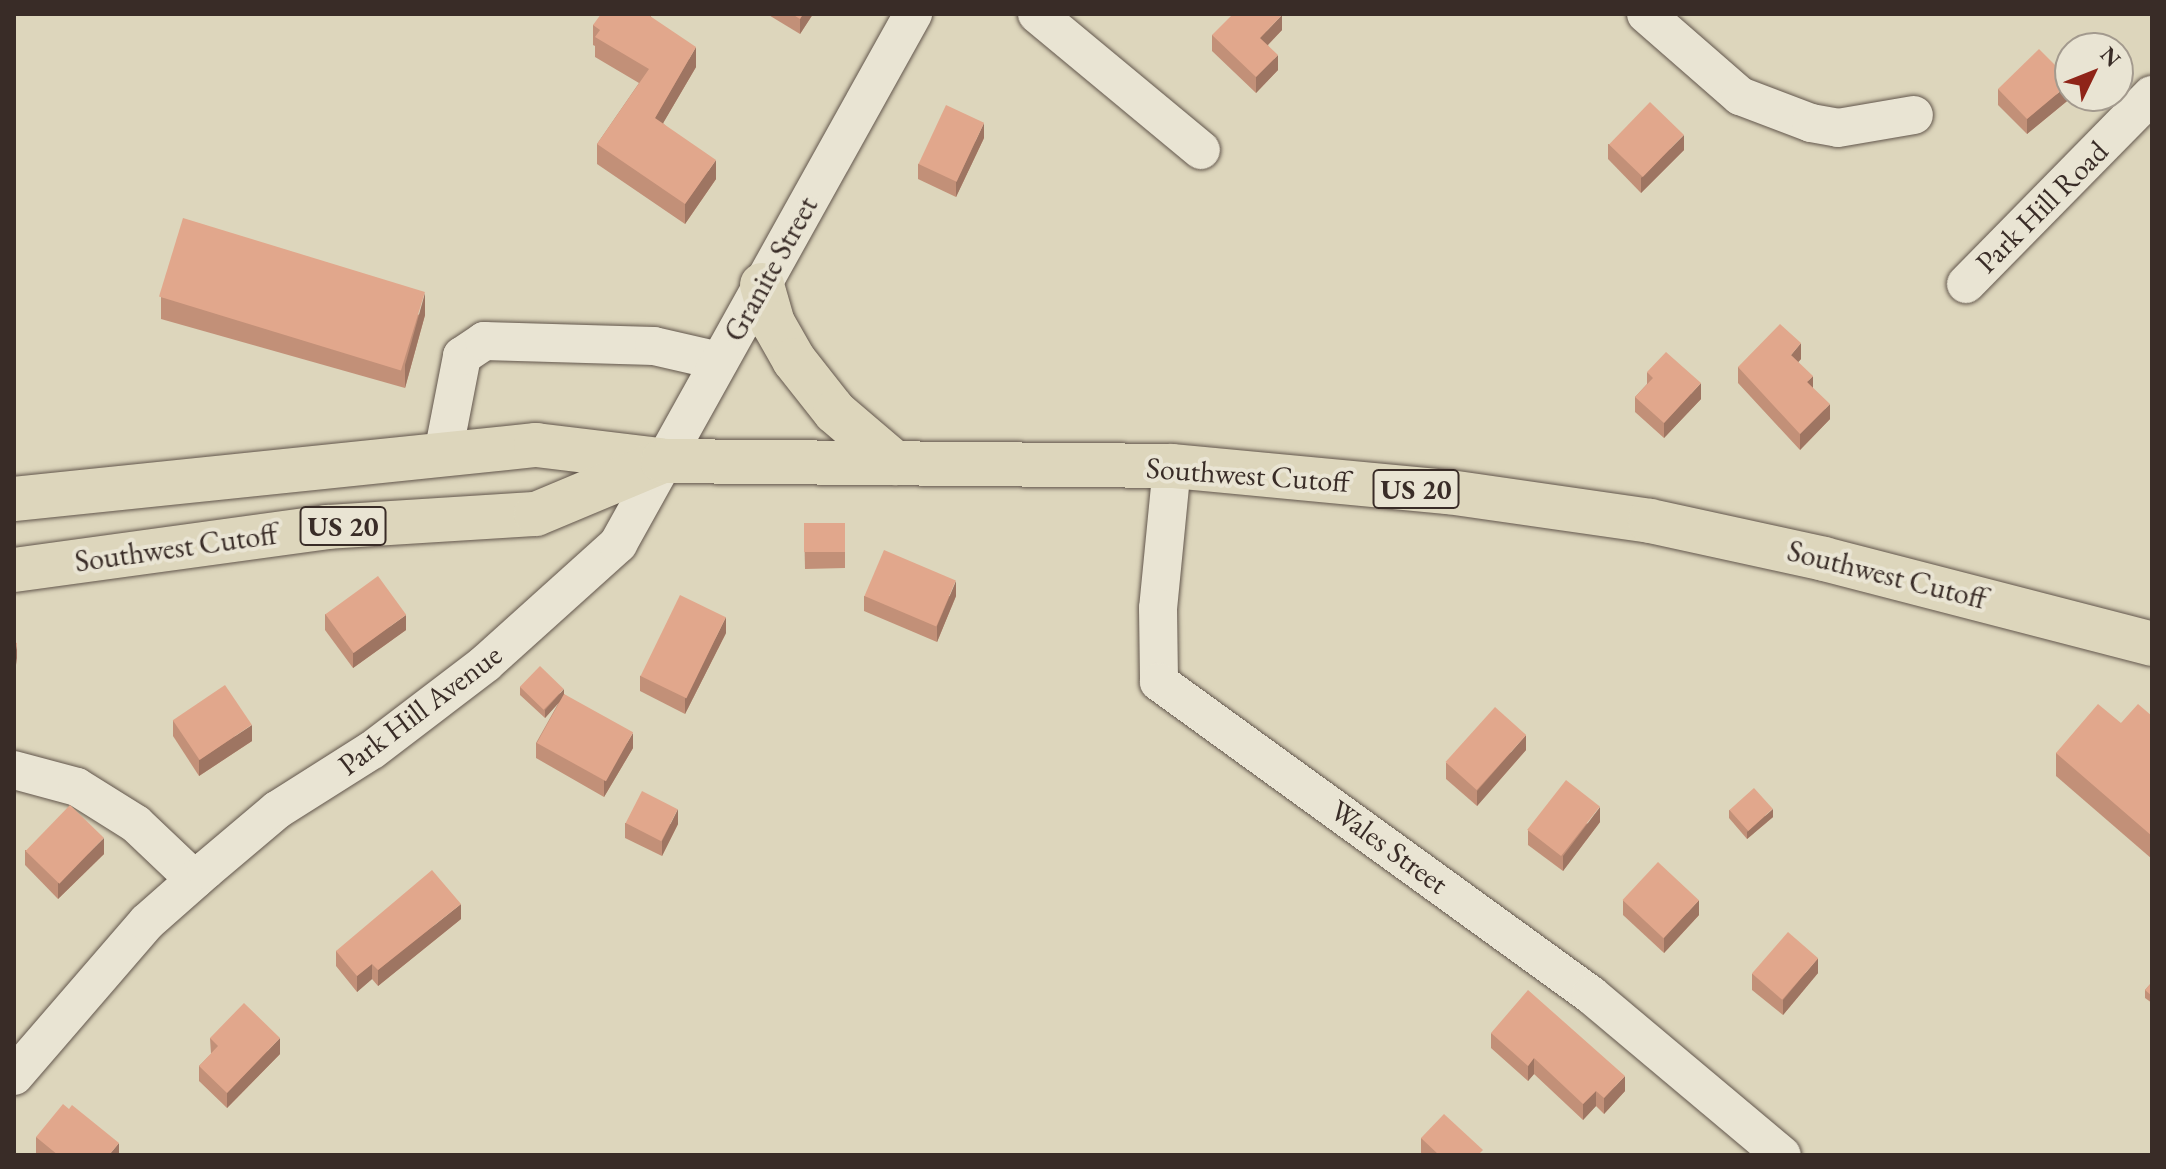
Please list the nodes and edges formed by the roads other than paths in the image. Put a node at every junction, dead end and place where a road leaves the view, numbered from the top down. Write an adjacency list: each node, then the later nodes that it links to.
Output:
1 (913, 14): 8 (street, Granite Street)
2 (1037, 14): 6 (street)
3 (1646, 14): 5 (street)
4 (2152, 95): 7 (street, Park Hill Road)
5 (1914, 115)
6 (1201, 150)
7 (1966, 284)
8 (762, 285): 9 (street, Granite Street); 12 (main road)
9 (719, 361): 10 (street); 11 (street, Granite Street)
10 (443, 454): 11 (main road, Southwest Cutoff / US 20); 14 (main road, Southwest Cutoff / US 20)
11 (663, 461): 12 (main road, Southwest Cutoff / US 20); 15 (street, Granite Street); 16 (main road, Southwest Cutoff / US 20)
12 (895, 463): 13 (main road, Southwest Cutoff / US 20)
13 (1172, 466): 17 (main road, Southwest Cutoff / US 20); 21 (street, Wales Street)
14 (14, 499)
15 (633, 526): 19 (street, Park Hill Avenue)
16 (14, 570)
17 (2152, 644)
18 (14, 770): 19 (street)
19 (195, 880): 20 (street, Park Hill Avenue)
20 (14, 1076)
21 (1782, 1155)

